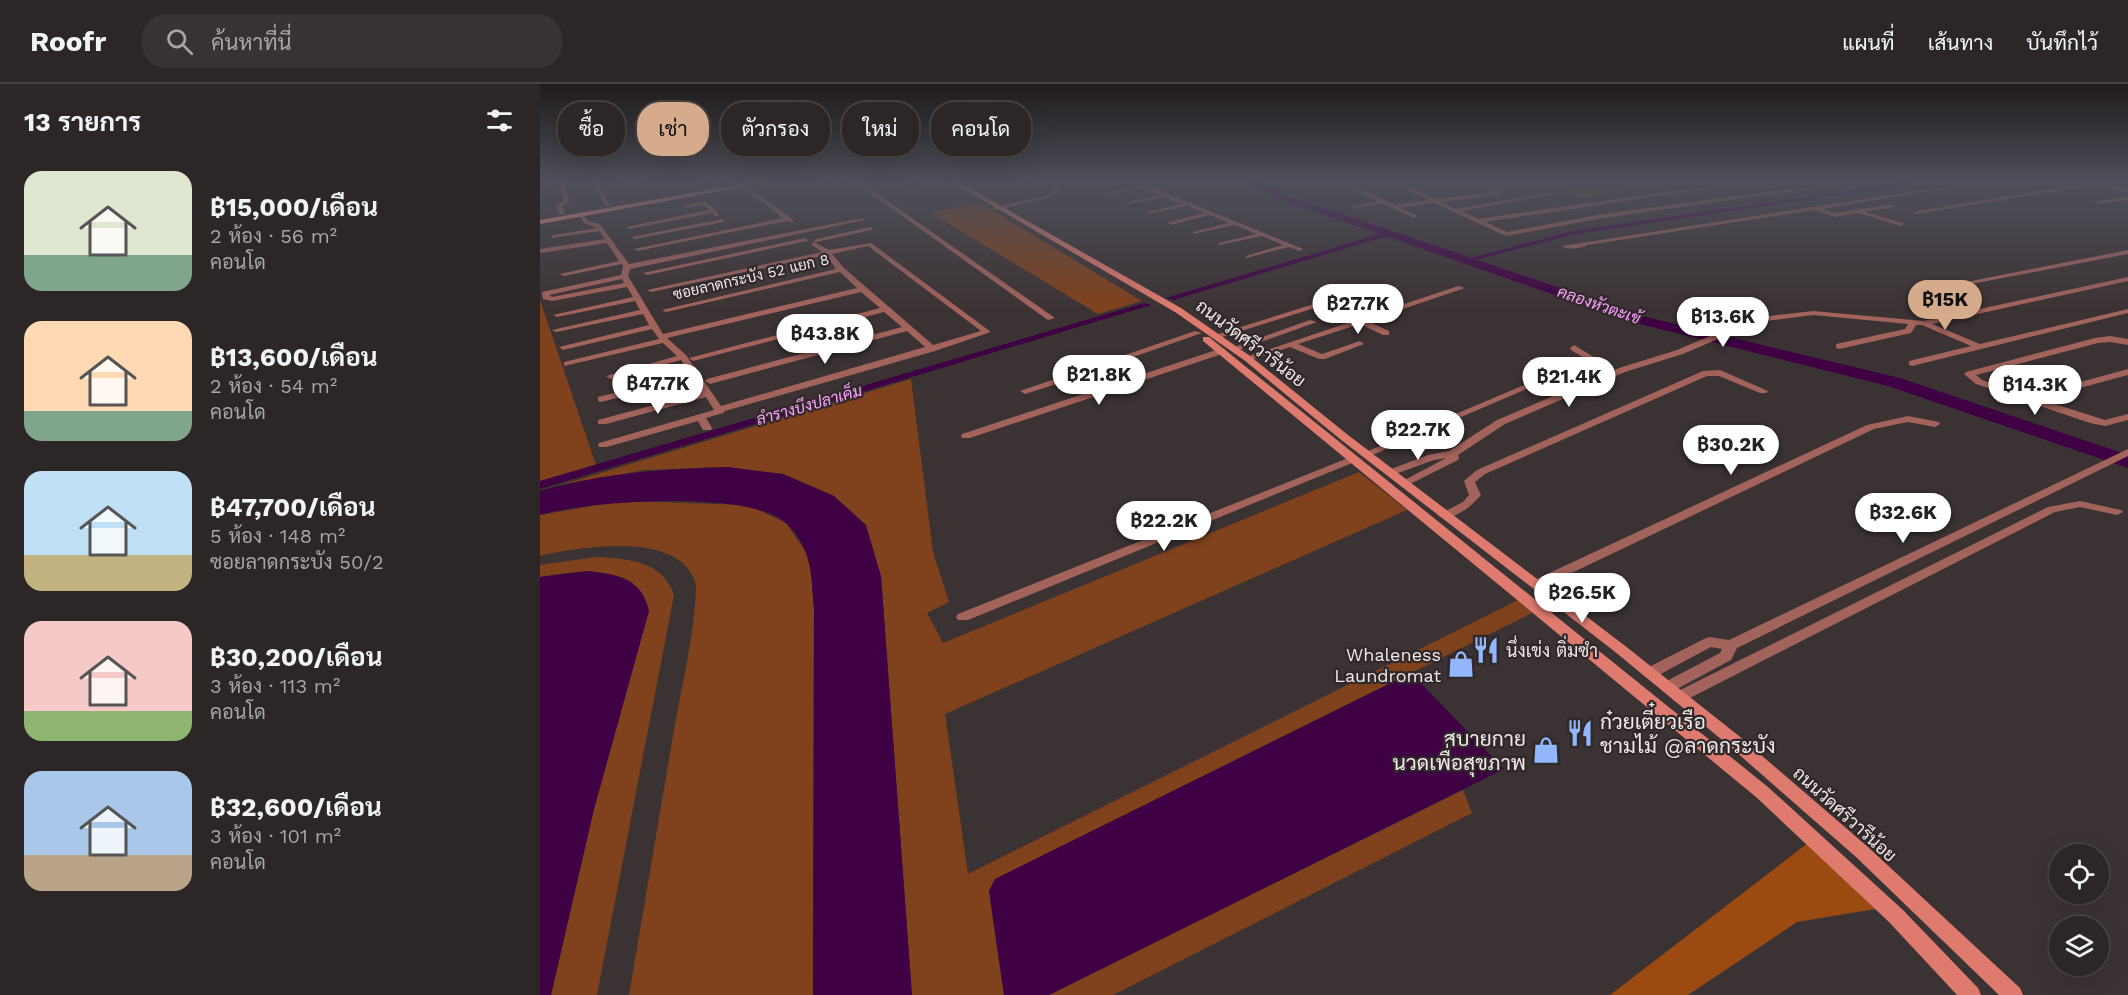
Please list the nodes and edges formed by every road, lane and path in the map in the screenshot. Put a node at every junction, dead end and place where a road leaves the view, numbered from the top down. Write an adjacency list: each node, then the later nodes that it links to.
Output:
1 (595, 224): 16 (street)
2 (643, 224): 15 (street)
3 (704, 224): 23 (street)
4 (726, 224): 18 (street)
5 (769, 224): 18 (street)
6 (790, 224): 19 (street)
7 (844, 224): 19 (street)
8 (915, 224): 55 (street)
9 (1023, 224): 46 (main road)
10 (1234, 224): 20 (street)
11 (1237, 224): 21 (street)
12 (1483, 224): 13 (street)
13 (1564, 224)
14 (1713, 224): 26 (street)
15 (629, 226)
16 (601, 228): 22 (street); 24 (street)
17 (870, 229): 25 (street)
18 (734, 231): 29 (street)
19 (800, 232): 25 (street); 35 (street)
20 (1195, 233)
21 (1262, 234): 27 (street); 28 (street)
22 (554, 237)
23 (634, 237)
24 (608, 241): 31 (street); 35 (street)
25 (810, 241): 33 (street); 37 (street)
26 (1585, 243)
27 (1221, 244)
28 (1289, 245): 30 (street); 34 (street)
29 (637, 249)
30 (1300, 249)
31 (540, 251)
32 (2128, 252): 43 (street)
33 (828, 253): 36 (street); 44 (street); 74 (street)
34 (1248, 257)
35 (625, 264): 38 (street); 40 (street)
36 (841, 270): 42 (street); 51 (street, ซอยลาดกระบัง 52 แยก 8)
37 (647, 273)
38 (564, 274)
39 (2128, 279): 59 (street)
40 (626, 280): 40 (street); 47 (street)
41 (1461, 288): 56 (street)
42 (863, 289): 48 (street); 50 (street)
43 (1935, 289)
44 (651, 290)
45 (798, 292): 48 (street)
46 (1153, 297): 63 (main road, ถนนวัดศรีวารีน้อย); 65 (main road, ถนนวัดศรีวารีน้อย)
47 (637, 298): 52 (street); 54 (street)
48 (809, 302): 66 (street)
49 (1317, 306): 65 (street)
50 (886, 309): 61 (street); 76 (street)
51 (666, 310)
52 (645, 311): 60 (street); 62 (street)
53 (2128, 311): 71 (street)
54 (557, 315)
55 (1051, 318)
56 (1360, 321): 64 (street); 68 (street)
57 (1313, 322): 75 (street)
58 (1913, 322): 59 (street); 70 (street); 98 (street)
59 (1924, 323): 71 (street)
60 (654, 326): 66 (street); 72 (street)
61 (909, 328): 74 (street); 83 (street)
62 (556, 330)
63 (1198, 333): 75 (main road, ถนนวัดศรีวารีน้อย); 84 (street)
64 (1386, 333)
65 (1216, 336): 75 (main road, ถนนวัดศรีวารีน้อย)
66 (662, 339): 76 (street); 79 (street)
67 (2128, 342): 88 (street)
68 (1291, 344): 69 (street); 77 (street)
69 (1360, 344)
70 (1839, 346)
71 (1980, 346): 78 (street)
72 (563, 347)
73 (1574, 348): 99 (street)
74 (932, 349): 89 (street)
75 (1228, 350): 77 (main road, ถนนวัดศรีวารีน้อย); 95 (street); 99 (main road, ถนนวัดศรีวารีน้อย)
76 (688, 358): 81 (street); 82 (street)
77 (1247, 358): 99 (main road, ถนนวัดศรีวารีน้อย)
78 (1912, 363)
79 (567, 364)
80 (2128, 372): 88 (street)
81 (696, 375): 86 (street); 87 (street)
82 (611, 376)
83 (710, 381)
84 (1025, 391)
85 (1763, 391): 103 (street)
86 (709, 393): 89 (street); 92 (street)
87 (602, 399)
88 (2028, 399): 91 (street)
89 (723, 410): 90 (street)
90 (701, 417): 94 (street); 96 (street)
91 (2128, 417)
92 (602, 422)
93 (1935, 424): 104 (street)
94 (707, 428)
95 (966, 436)
96 (603, 445)
97 (2128, 452): 106 (street)
98 (1452, 454): 100 (street); 101 (street)
99 (1360, 456): 100 (main road, ถนนวัดศรีวารีน้อย); 105 (street); 108 (main road, ถนนวัดศรีวารีน้อย)
100 (1390, 473): 101 (main road, ถนนวัดศรีวารีน้อย)
101 (1404, 483): 103 (main road, ถนนวัดศรีวารีน้อย)
102 (2117, 512): 109 (street)
103 (1444, 515): 104 (main road, ถนนวัดศรีวารีน้อย)
104 (1535, 585): 107 (main road, ถนนวัดศรีวารีน้อย)
105 (963, 617)
106 (1731, 645): 107 (street); 109 (street)
107 (1650, 673): 108 (main road); 109 (main road, ถนนวัดศรีวารีน้อย)
108 (1631, 684): 110 (main road, ถนนวัดศรีวารีน้อย)
109 (1674, 692): 110 (main road); 112 (main road, ถนนวัดศรีวารีน้อย)
110 (1649, 699): 111 (main road, ถนนวัดศรีวารีน้อย)
111 (1971, 995)
112 (2013, 995)

